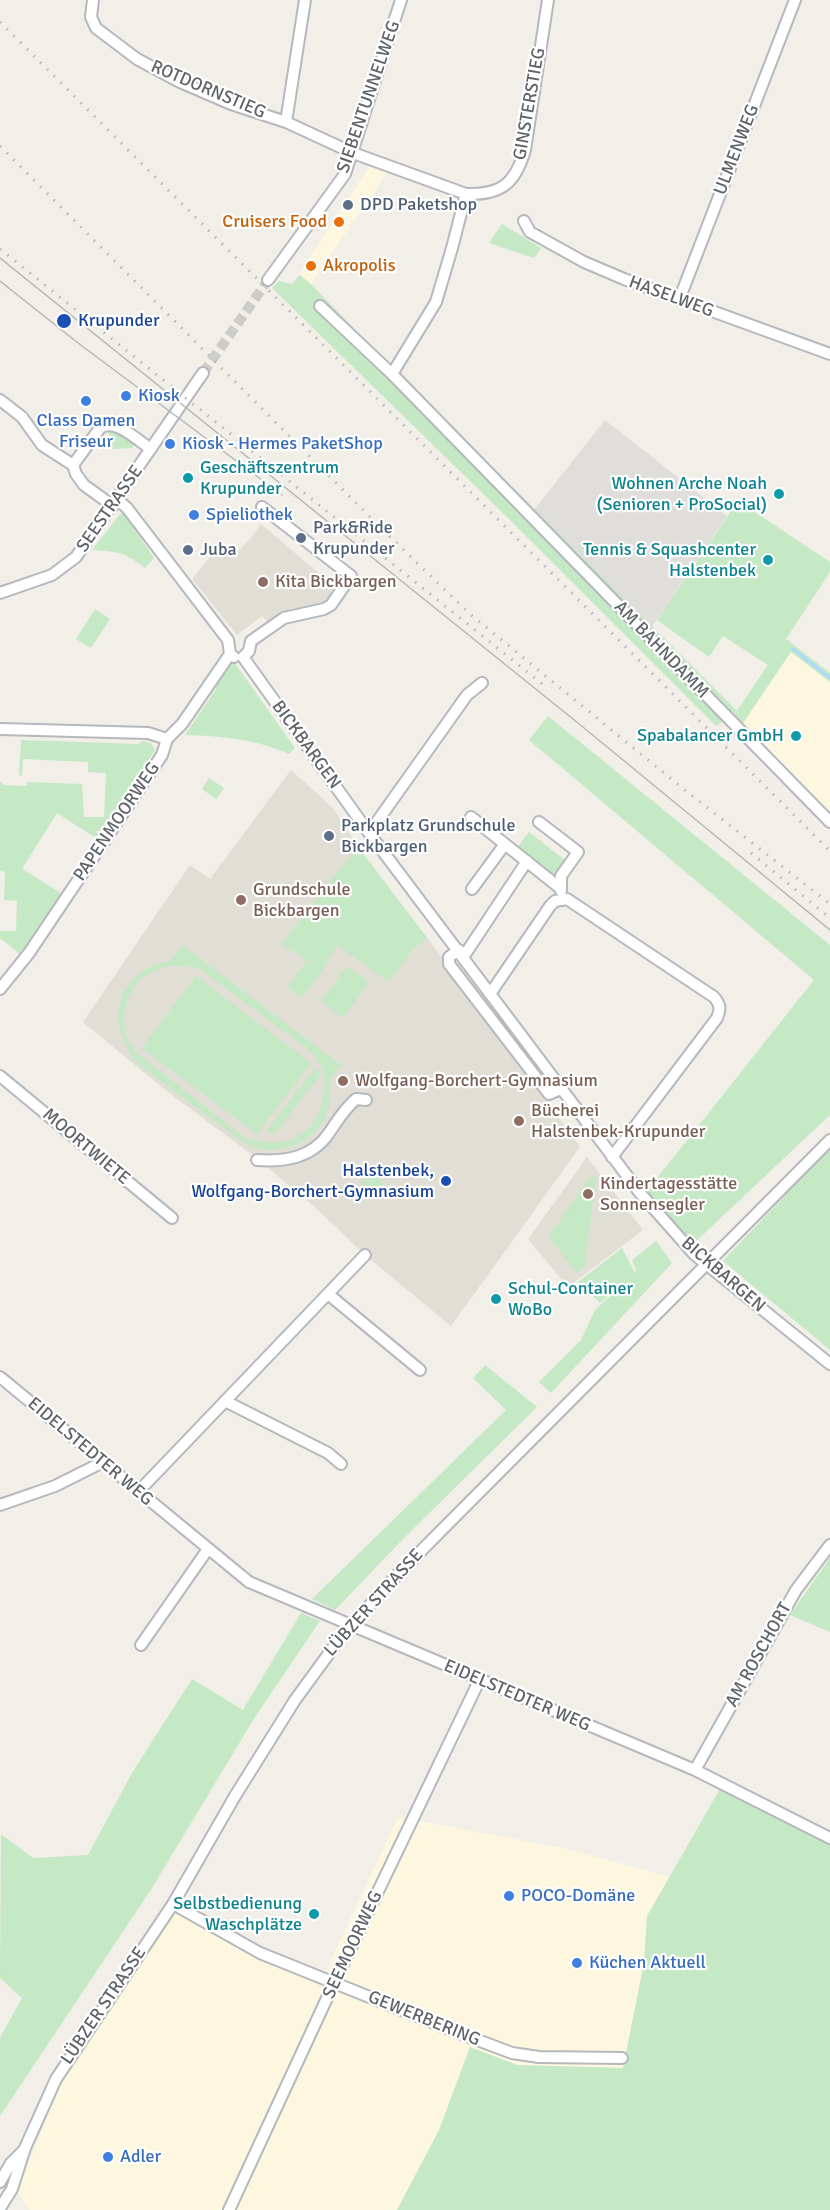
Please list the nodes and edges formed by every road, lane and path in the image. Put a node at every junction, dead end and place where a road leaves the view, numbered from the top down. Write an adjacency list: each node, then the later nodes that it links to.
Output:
1 (93, 0): 6 (street, ROTDORNSTIEG)
2 (305, 0): 6 (street)
3 (401, 0): 7 (street, SIEBENTUNNELWEG)
4 (548, 0): 8 (street, GINSTERSTIEG)
5 (795, 0): 11 (street, ULMENWEG)
6 (286, 122): 7 (street, ROTDORNSTIEG)
7 (353, 153): 8 (street, GINSTERSTIEG); 10 (street, SIEBENTUNNELWEG)
8 (466, 194): 15 (street)
9 (524, 221): 11 (street, HASELWEG)
10 (268, 280)
11 (679, 300): 13 (street, HASELWEG)
12 (320, 306): 15 (street, AM BAHNDAMM)
13 (830, 354)
14 (203, 373): 17 (street, SEESTRASSE)
15 (392, 374): 29 (street, AM BAHNDAMM)
16 (0, 400): 18 (street)
17 (151, 449): 18 (street, SEESTRASSE); 19 (street, SEESTRASSE)
18 (73, 465): 19 (street)
19 (115, 503): 21 (street, SEESTRASSE); 22 (street)
20 (262, 507): 23 (street)
21 (0, 593)
22 (230, 654): 23 (street); 26 (street, PAPENMOORWEG)
23 (243, 657): 30 (street, BICKBARGEN)
24 (482, 683): 30 (street)
25 (0, 729): 26 (street)
26 (167, 739): 36 (street, PAPENMOORWEG)
27 (471, 817): 31 (street)
28 (539, 822): 34 (street)
29 (830, 822)
30 (369, 833): 35 (street, BICKBARGEN)
31 (505, 844): 32 (street); 33 (street)
32 (527, 861): 34 (street); 35 (street)
33 (472, 888)
34 (561, 893): 37 (street); 42 (street)
35 (461, 953): 37 (street, BICKBARGEN); 39 (street)
36 (0, 988)
37 (490, 993): 39 (street, BICKBARGEN)
38 (0, 1076): 44 (street, MOORTWIETE)
39 (561, 1089): 42 (street, BICKBARGEN)
40 (366, 1100): 43 (street)
41 (830, 1140): 46 (street, LÜBZER STRASSE)
42 (612, 1157): 46 (street, BICKBARGEN)
43 (257, 1160)
44 (172, 1218)
45 (365, 1256): 47 (street)
46 (706, 1264): 48 (street, BICKBARGEN); 58 (street, LÜBZER STRASSE)
47 (328, 1294): 49 (street); 51 (street)
48 (830, 1364)
49 (420, 1370)
50 (0, 1377): 52 (street, EIDELSTEDTER WEG)
51 (225, 1401): 53 (street); 54 (street)
52 (103, 1462): 54 (street, EIDELSTEDTER WEG); 55 (street)
53 (341, 1464)
54 (138, 1492): 57 (street, EIDELSTEDTER WEG)
55 (0, 1505)
56 (830, 1545): 61 (street, AM ROSCHORT)
57 (208, 1549): 58 (street, EIDELSTEDTER WEG); 59 (street)
58 (352, 1625): 60 (street, EIDELSTEDTER WEG); 63 (street, LÜBZER STRASSE)
59 (141, 1645)
60 (479, 1681): 61 (street, EIDELSTEDTER WEG); 64 (street, SEEMOORWEG)
61 (695, 1770): 62 (street, EIDELSTEDTER WEG)
62 (830, 1838)
63 (173, 1904): 64 (street, GEWERBERING); 66 (street, LÜBZER STRASSE)
64 (334, 1983): 65 (street, GEWERBERING); 69 (street, SEEMOORWEG)
65 (622, 2058)
66 (25, 2148): 67 (street, LÜBZER STRASSE); 68 (street, LÜBZER STRASSE)
67 (0, 2182)
68 (0, 2208)
69 (229, 2210)

